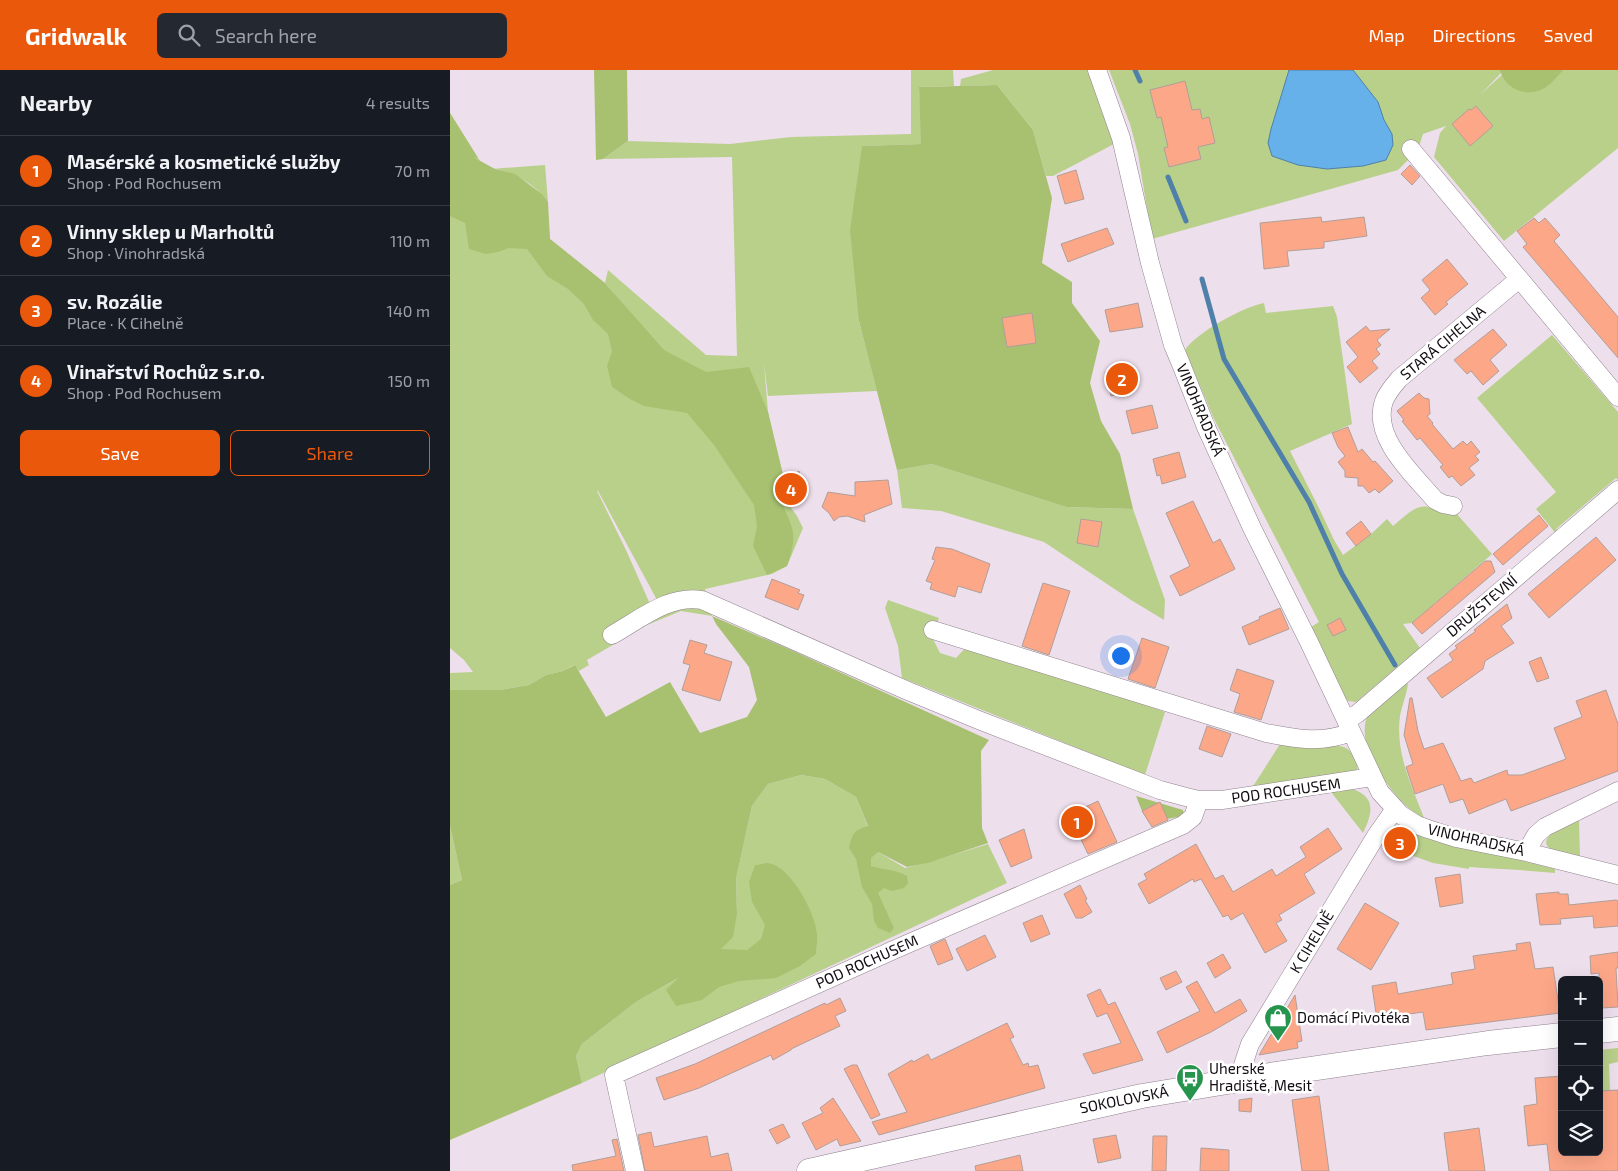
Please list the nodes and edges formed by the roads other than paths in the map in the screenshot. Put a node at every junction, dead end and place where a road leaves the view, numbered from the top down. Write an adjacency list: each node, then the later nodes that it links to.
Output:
1 (1097, 70): 9 (street, VINOHRADSKÁ)
2 (1411, 149): 3 (street)
3 (1519, 279): 4 (street); 6 (street, STARÁ CIHELNA)
4 (1618, 396)
5 (1618, 490): 9 (street, DRUŽSTEVNÍ)
6 (1453, 506)
7 (933, 630): 9 (street)
8 (612, 635): 12 (street, POD ROCHUSEM)
9 (1349, 726): 10 (street, VINOHRADSKÁ)
10 (1372, 777): 12 (street, POD ROCHUSEM); 13 (street, VINOHRADSKÁ)
11 (1618, 791): 14 (street)
12 (1200, 800): 20 (street, POD ROCHUSEM)
13 (1395, 809): 14 (street, VINOHRADSKÁ); 19 (street, K CIHELNĚ)
14 (1526, 852): 15 (street, VINOHRADSKÁ)
15 (1618, 875)
16 (1618, 1029): 17 (main road)
17 (1603, 1031)
18 (1558, 1034): 19 (main road, SOKOLOVSKÁ)
19 (1244, 1079): 21 (main road, SOKOLOVSKÁ)
20 (634, 1171)
21 (809, 1171)

